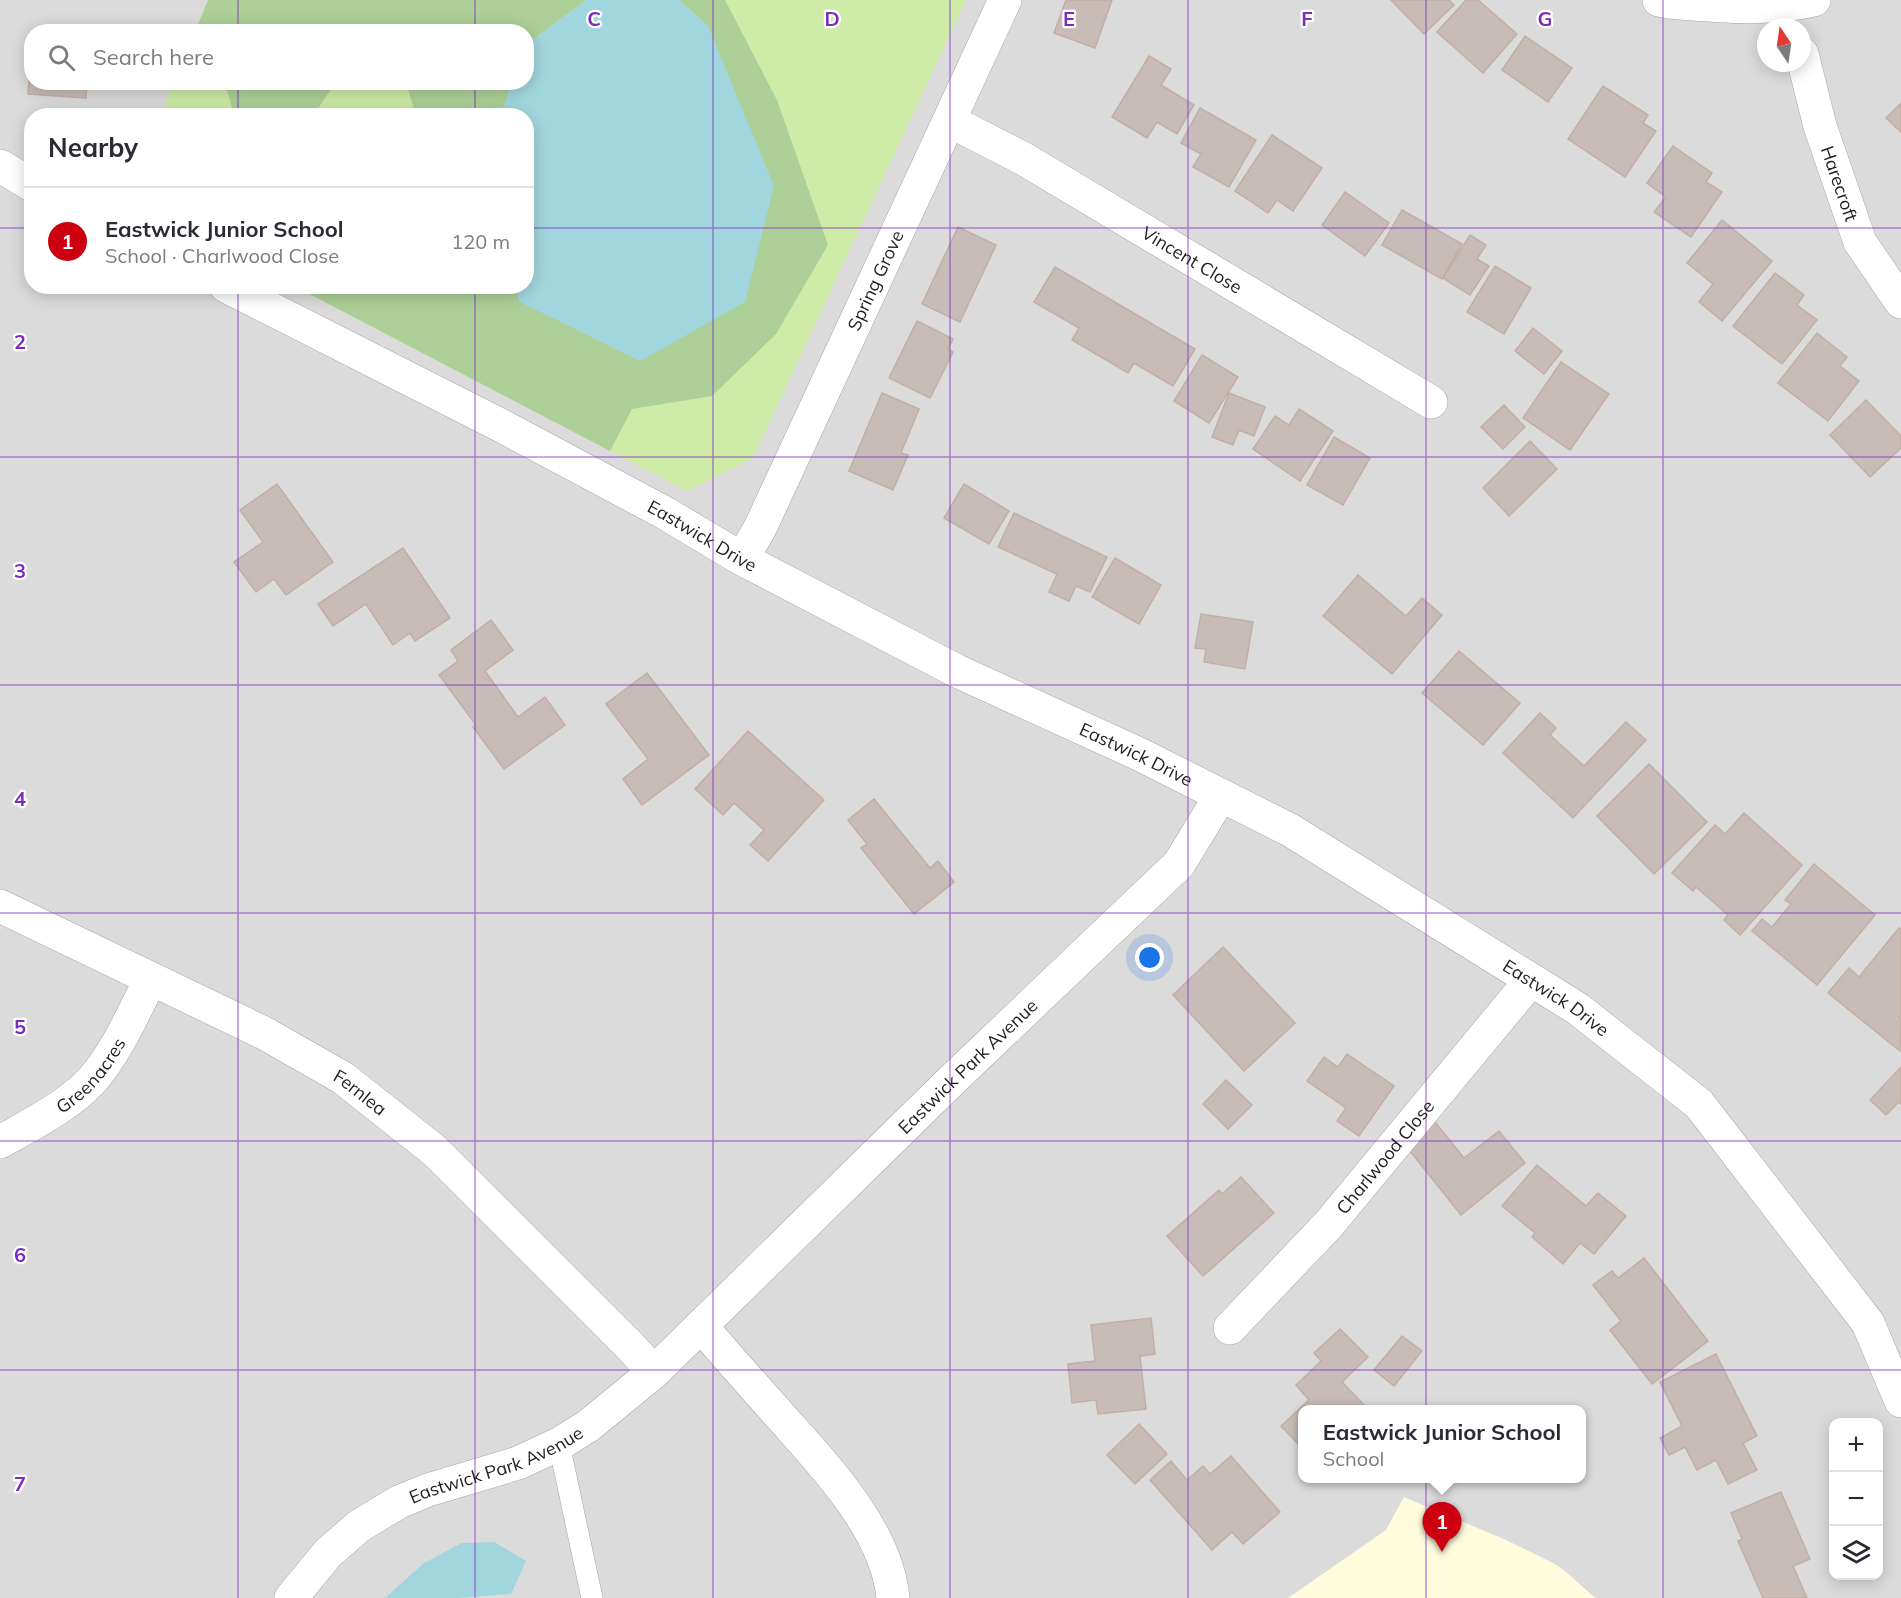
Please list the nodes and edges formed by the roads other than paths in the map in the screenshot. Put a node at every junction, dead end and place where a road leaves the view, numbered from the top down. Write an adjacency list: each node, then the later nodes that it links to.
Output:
1 (1005, 0): 5 (street, Spring Grove)
2 (1659, 0): 3 (street)
3 (1800, 11)
4 (1806, 72): 9 (street, Harecroft)
5 (950, 121): 10 (street, Vincent Close); 11 (street, Spring Grove)
6 (0, 166): 7 (street)
7 (24, 180)
8 (242, 294): 11 (street, Eastwick Drive)
9 (1901, 302)
10 (1431, 402)
11 (742, 559): 12 (street, Eastwick Drive)
12 (1221, 795): 15 (street, Eastwick Drive); 17 (street, Eastwick Park Avenue)
13 (0, 906): 14 (street, Fernlea)
14 (151, 979): 16 (street, Greenacres); 19 (street, Fernlea)
15 (1531, 980): 18 (street, Charlwood Close); 20 (street, Eastwick Drive)
16 (0, 1142)
17 (701, 1326): 19 (street, Eastwick Park Avenue); 24 (street)
18 (1230, 1328)
19 (654, 1372): 21 (street, Eastwick Park Avenue)
20 (1901, 1401)
21 (559, 1444): 22 (street, Eastwick Park Avenue); 23 (lane)
22 (291, 1598)
23 (592, 1598)
24 (893, 1598)

